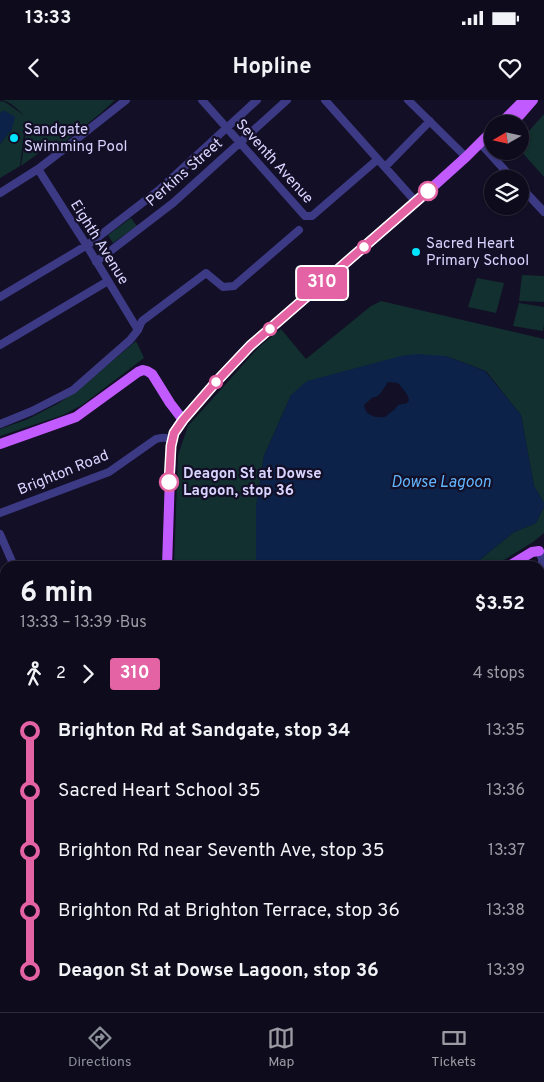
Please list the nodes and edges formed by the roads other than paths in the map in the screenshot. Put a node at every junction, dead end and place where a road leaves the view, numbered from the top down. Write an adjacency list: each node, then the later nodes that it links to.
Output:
1 (126, 100): 19 (street)
2 (202, 100): 12 (street, Seventh Avenue)
3 (257, 100): 12 (street, Perkins Street)
4 (287, 100): 14 (street, Perkins Street)
5 (325, 100): 17 (street)
6 (408, 100): 11 (street)
7 (533, 100): 8 (main road)
8 (522, 103): 9 (main road); 10 (main road)
9 (509, 115)
10 (515, 115)
11 (430, 121): 16 (street); 18 (street)
12 (227, 128): 14 (street, Seventh Avenue); 26 (street, Perkins Street)
13 (484, 141): 15 (main road)
14 (240, 142): 17 (street, Seventh Avenue); 27 (street, Perkins Street)
15 (482, 144): 16 (main road); 20 (street)
16 (466, 158): 23 (main road)
17 (378, 159): 18 (street)
18 (385, 167): 23 (street)
19 (38, 169): 21 (street); 26 (street, Eighth Avenue)
20 (506, 170)
21 (0, 193)
22 (529, 196): 24 (street)
23 (416, 202): 32 (main road)
24 (544, 212)
25 (299, 230): 30 (street)
26 (87, 246): 27 (street, Eighth Avenue); 29 (street, Perkins Street)
27 (96, 262): 28 (street, Eighth Avenue)
28 (108, 281): 30 (street, Eighth Avenue); 31 (street)
29 (0, 297)
30 (138, 330): 33 (street)
31 (0, 345)
32 (183, 420): 34 (main road); 35 (main road)
33 (0, 424)
34 (172, 439): 36 (street, Brighton Road); 40 (main road)
35 (0, 444)
36 (0, 513)
37 (0, 534): 39 (street)
38 (541, 549): 41 (main road); 42 (main road)
39 (12, 561)
40 (167, 561)
41 (517, 561)
42 (526, 561)

